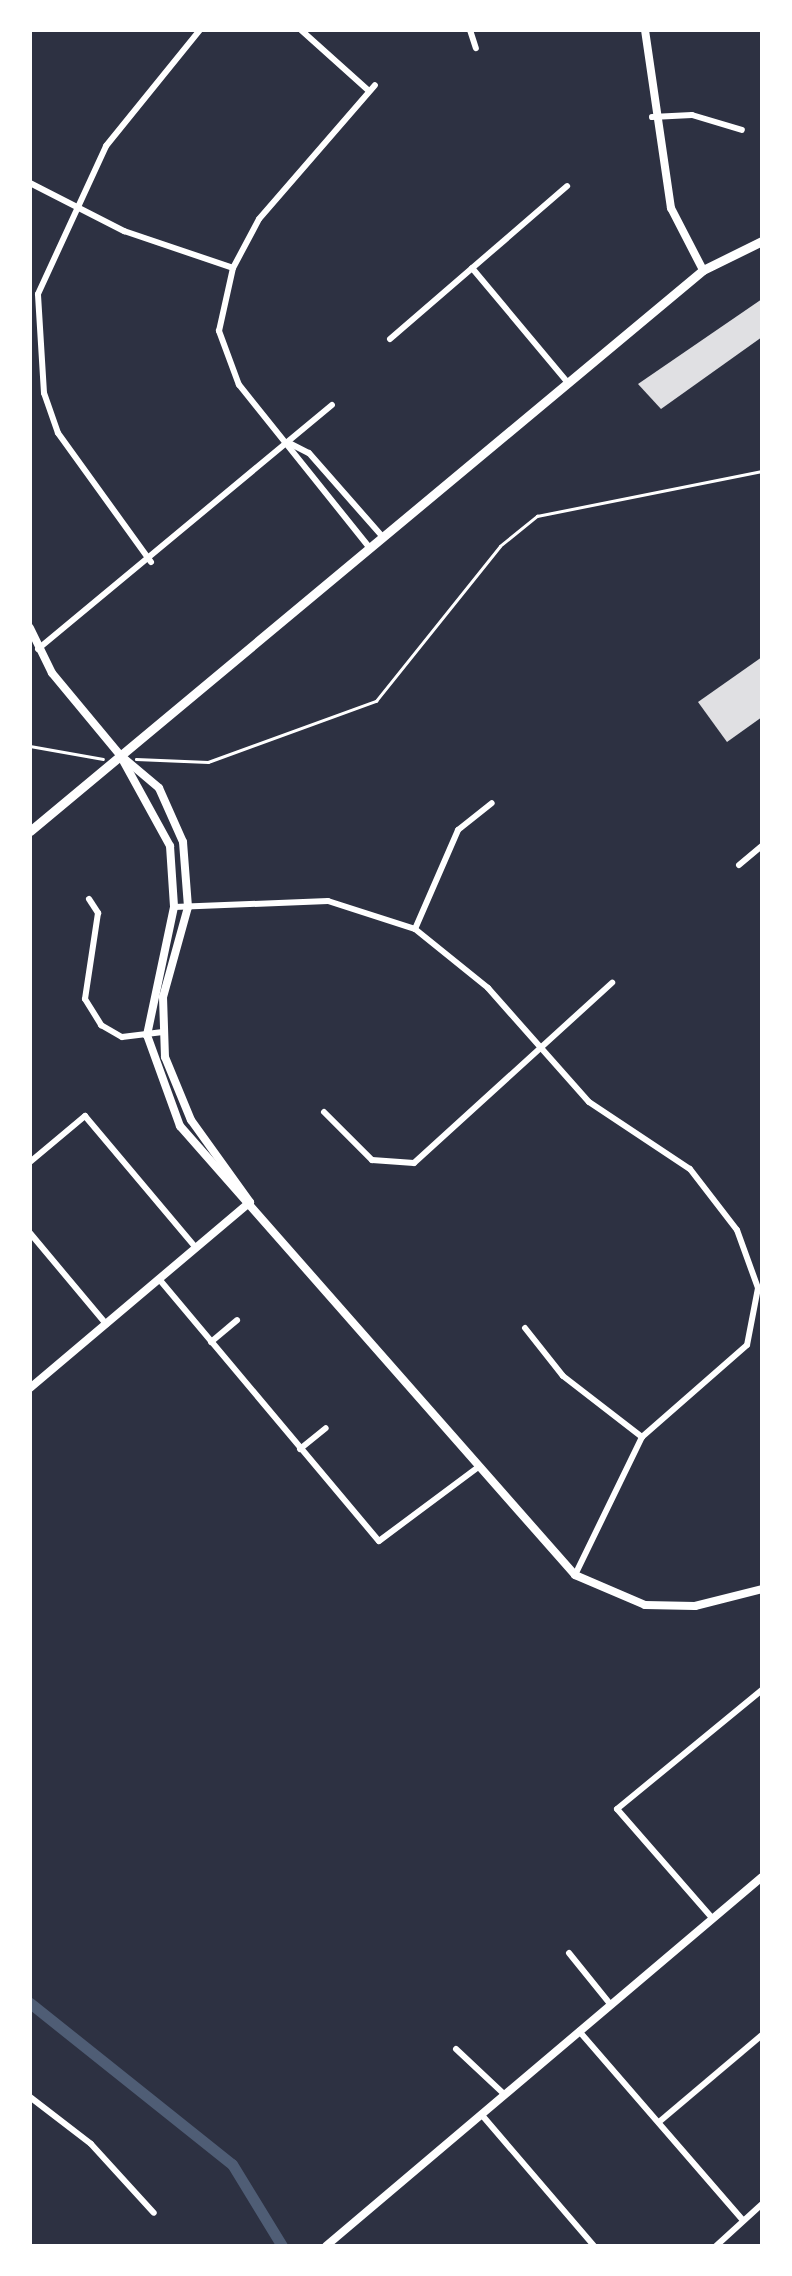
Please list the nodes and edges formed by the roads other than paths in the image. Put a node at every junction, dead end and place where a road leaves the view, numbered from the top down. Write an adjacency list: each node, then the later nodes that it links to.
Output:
1 (200, 30): 10 (street)
2 (301, 30): 12 (street)
3 (470, 30): 5 (street)
4 (646, 30): 6 (street)
5 (476, 48)
6 (652, 117): 7 (street); 14 (street)
7 (742, 130)
8 (30, 182): 10 (street)
9 (567, 186): 13 (street)
10 (76, 203): 12 (street); 21 (street)
11 (762, 240): 14 (main road)
12 (233, 268): 18 (street)
13 (472, 268): 15 (street); 16 (street)
14 (704, 270): 16 (main road)
15 (390, 339)
16 (568, 382): 19 (main road)
17 (332, 405): 18 (street)
18 (288, 442): 19 (street); 20 (street); 21 (street)
19 (382, 536): 20 (main road)
20 (369, 548): 24 (main road)
21 (151, 562): 23 (street)
22 (30, 629): 23 (street)
23 (37, 650): 24 (street)
24 (120, 755): 26 (main road); 30 (street); 31 (street)
25 (492, 803): 32 (street)
26 (30, 831)
27 (762, 846): 28 (street)
28 (739, 866)
29 (89, 899): 35 (street)
30 (174, 906): 31 (street); 35 (street)
31 (188, 907): 32 (street); 34 (street)
32 (416, 929): 36 (street)
33 (612, 983): 36 (street)
34 (160, 1032): 35 (street); 39 (street)
35 (147, 1035): 39 (street)
36 (541, 1051): 37 (street); 43 (street)
37 (324, 1112)
38 (30, 1162): 41 (street)
39 (250, 1202): 41 (street); 52 (street)
40 (30, 1232): 45 (street)
41 (196, 1248): 42 (street)
42 (158, 1279): 45 (street); 47 (street)
43 (761, 1312): 50 (street)
44 (237, 1320): 47 (street)
45 (106, 1324): 48 (street)
46 (525, 1328): 50 (street)
47 (211, 1342): 51 (street)
48 (30, 1388)
49 (326, 1428): 51 (street)
50 (642, 1437): 53 (street)
51 (300, 1449): 52 (street)
52 (476, 1468): 53 (street)
53 (575, 1575): 54 (street)
54 (762, 1589)
55 (762, 1690): 57 (street)
56 (762, 1877): 57 (street)
57 (713, 1919): 59 (street)
58 (569, 1954): 59 (street)
59 (612, 2005): 60 (street)
60 (579, 2032): 63 (street); 66 (street)
61 (762, 2035): 66 (street)
62 (456, 2048): 63 (street)
63 (504, 2094): 65 (street)
64 (30, 2097): 68 (street)
65 (482, 2114): 70 (street); 71 (street)
66 (659, 2122): 69 (street)
67 (762, 2204): 69 (street)
68 (154, 2213)
69 (742, 2220): 72 (street)
70 (326, 2246)
71 (594, 2246)
72 (716, 2246)

